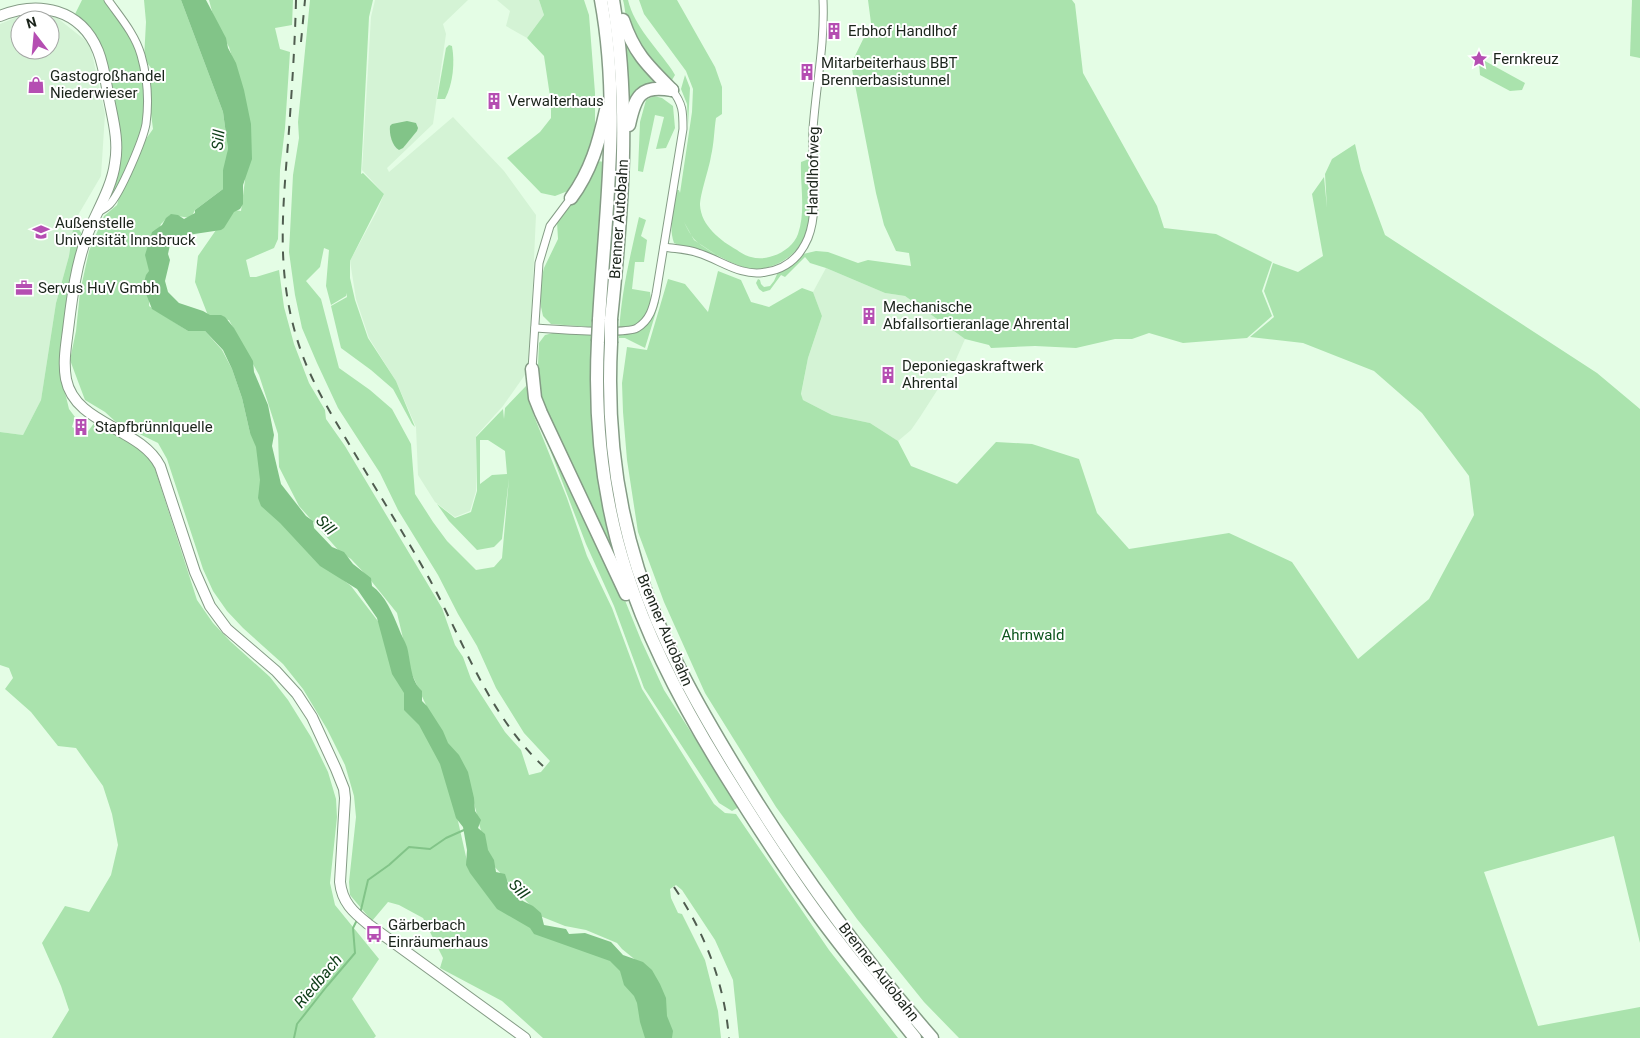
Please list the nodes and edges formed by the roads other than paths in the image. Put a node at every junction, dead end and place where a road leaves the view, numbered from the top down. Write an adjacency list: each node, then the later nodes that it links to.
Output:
1 (108, 0): 10 (street)
2 (600, 0): 6 (highway, Brenner Autobahn)
3 (615, 0): 7 (highway); 8 (highway, Brenner Autobahn)
4 (823, 0): 11 (street, Handlhofweg)
5 (0, 16): 10 (main road)
6 (611, 83): 9 (highway); 12 (highway, Brenner Autobahn)
7 (672, 90): 8 (highway); 11 (street)
8 (624, 143): 12 (highway, Brenner Autobahn)
9 (571, 198): 13 (street)
10 (97, 213): 17 (main road)
11 (664, 247): 13 (street)
12 (605, 319): 14 (highway, Brenner Autobahn, bridge)
13 (535, 328): 15 (street)
14 (604, 342): 16 (highway, Brenner Autobahn); 19 (highway, Brenner Autobahn)
15 (532, 369): 16 (highway)
16 (650, 637): 18 (highway, Brenner Autobahn)
17 (525, 1038)
18 (916, 1038)
19 (932, 1038)

